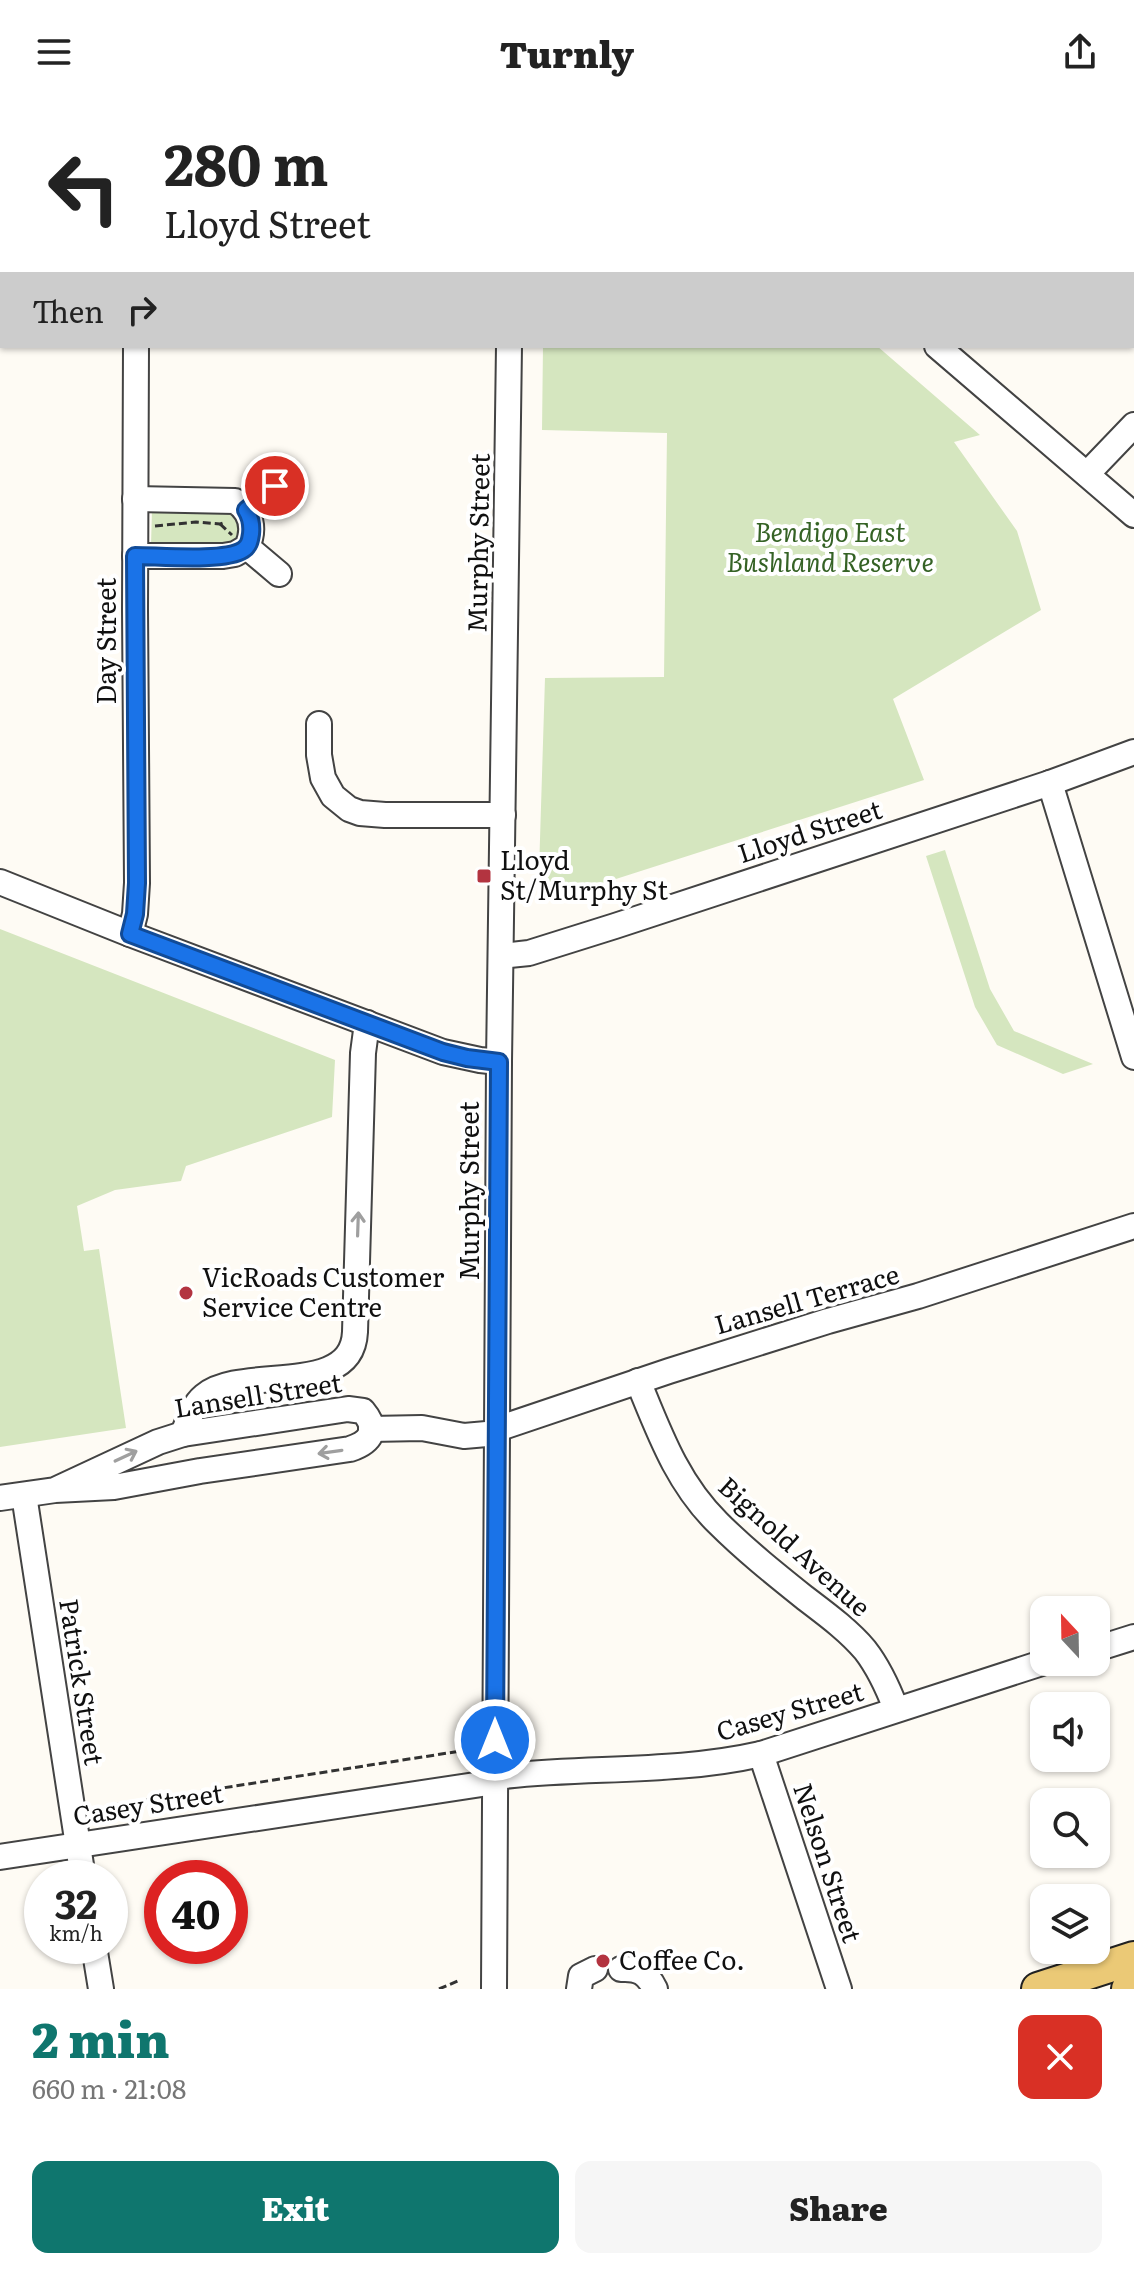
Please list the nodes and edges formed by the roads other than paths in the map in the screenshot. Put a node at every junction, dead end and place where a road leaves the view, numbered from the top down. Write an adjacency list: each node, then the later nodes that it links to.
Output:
1 (136, 348): 7 (street, Day Street)
2 (509, 348): 16 (street, Murphy Street)
3 (939, 348): 5 (street)
4 (1134, 425): 5 (street)
5 (1087, 474): 9 (street)
6 (279, 484): 8 (street)
7 (135, 499): 8 (street); 11 (street, Day Street)
8 (246, 510): 10 (street)
9 (1134, 515)
10 (247, 547): 11 (street); 12 (street)
11 (135, 556): 18 (street, Day Street)
12 (279, 574)
13 (319, 724): 16 (street)
14 (1134, 752): 15 (street, Lloyd Street)
15 (1050, 783): 19 (street, Lloyd Street); 21 (street)
16 (503, 815): 19 (street, Murphy Street)
17 (0, 882): 18 (street)
18 (130, 934): 20 (street)
19 (501, 956): 22 (street, Murphy Street)
20 (367, 1023): 22 (street); 27 (street, one-way to 20)
21 (1134, 1057)
22 (499, 1062): 26 (street, Murphy Street)
23 (1134, 1226): 24 (street, Lansell Terrace)
24 (638, 1381): 26 (street, Lansell Terrace); 33 (street, Bignold Avenue)
25 (371, 1429): 26 (street); 27 (street, Lansell Street); 28 (street, Lansell Street, one-way to 28)
26 (498, 1431): 35 (street, Murphy Street)
27 (183, 1434): 28 (street, Lansell Street, one-way to 27)
28 (55, 1490): 29 (street, Lansell Street)
29 (12, 1496): 36 (street, Patrick Street)
30 (1134, 1637): 31 (street)
31 (1110, 1645)
32 (1030, 1667): 33 (street, Casey Street)
33 (896, 1709): 34 (street, Casey Street)
34 (761, 1754): 35 (street, Casey Street); 48 (street, Nelson Street)
35 (495, 1780): 36 (street, Casey Street); 45 (street, Murphy Street)
36 (78, 1844): 37 (street, Casey Street); 38 (street, Patrick Street)
37 (0, 1857)
38 (80, 1860)
39 (1134, 1958): 49 (main road)
40 (97, 1964): 44 (street)
41 (595, 1969): 46 (street)
42 (621, 1969): 47 (street)
43 (1134, 1987): 50 (main road)
44 (101, 1989)
45 (494, 1989)
46 (579, 1989)
47 (655, 1989)
48 (839, 1989)
49 (1038, 1989)
50 (1128, 1989)

